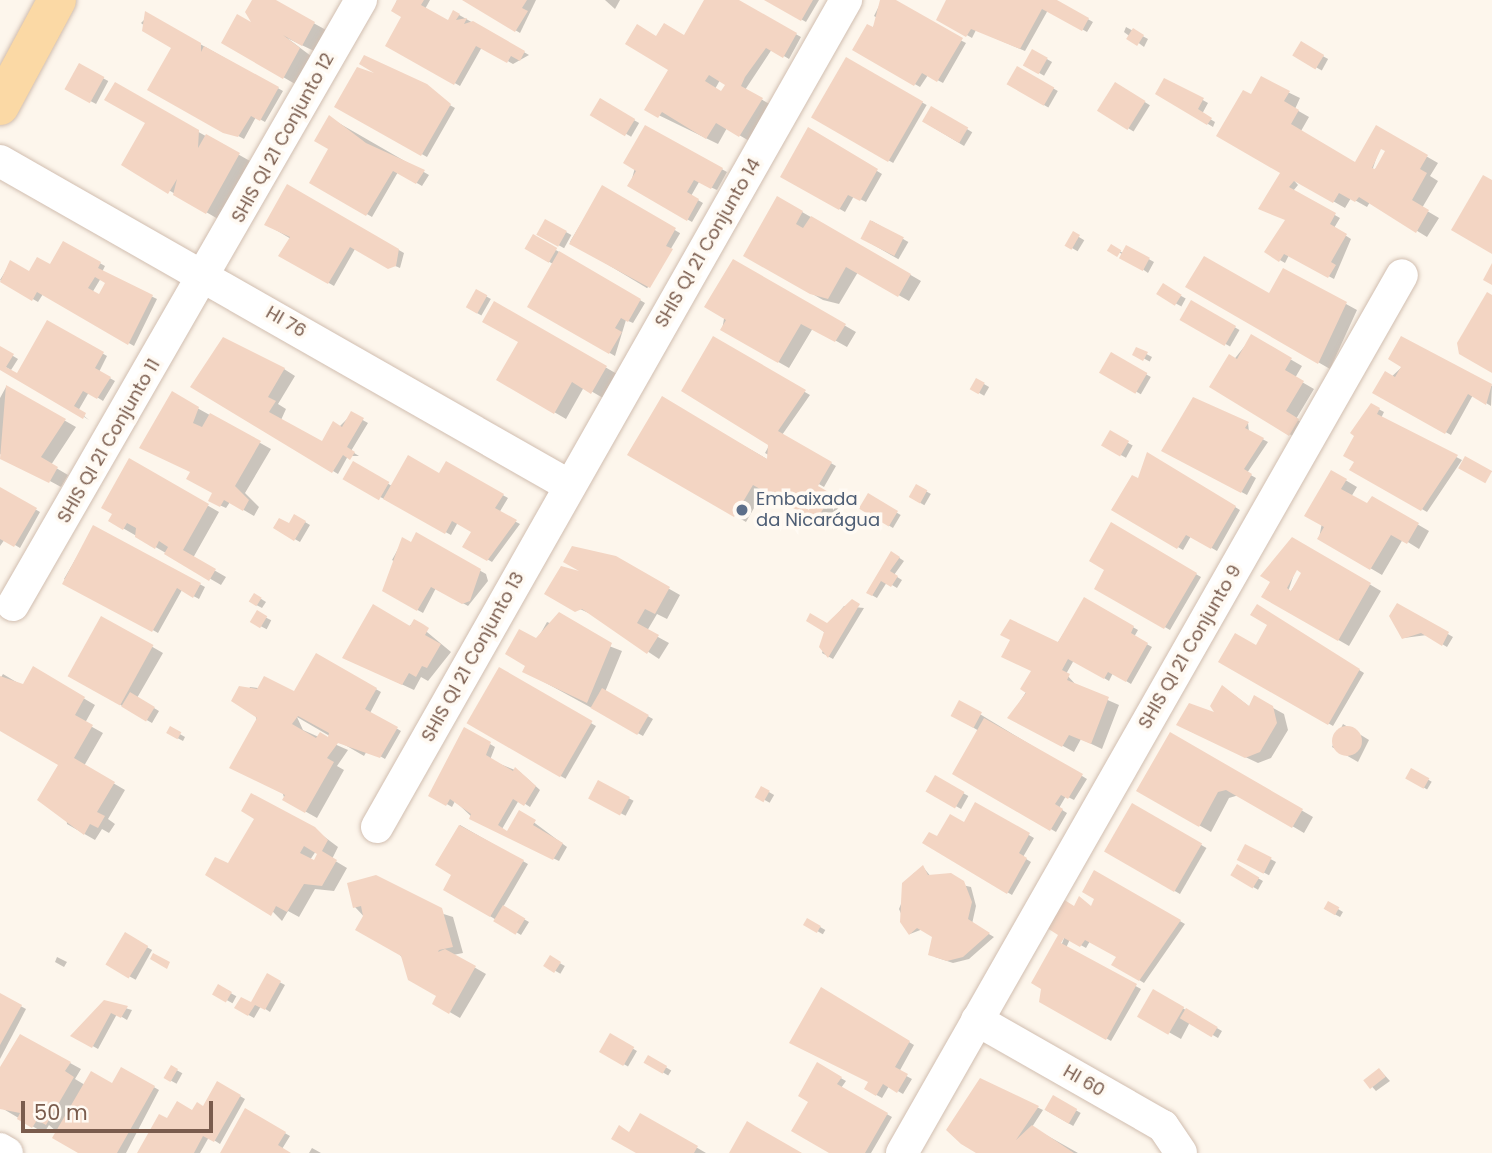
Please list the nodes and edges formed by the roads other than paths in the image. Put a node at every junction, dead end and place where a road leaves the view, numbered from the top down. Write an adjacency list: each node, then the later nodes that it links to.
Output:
1 (57, 0): 4 (main road)
2 (360, 0): 7 (street, SHIS QI 21 Conjunto 12)
3 (846, 0): 8 (street, SHIS QI 21 Conjunto 14)
4 (0, 106)
5 (0, 160): 7 (street, HI 76)
6 (1402, 275): 11 (street, SHIS QI 21 Conjunto 9)
7 (206, 276): 8 (street, HI 76); 9 (street, SHIS QI 21 Conjunto 11)
8 (570, 486): 10 (street, SHIS QI 21 Conjunto 13)
9 (13, 605)
10 (377, 827)
11 (977, 1020): 14 (street, SHIS QI 21 Conjunto 9); 15 (street, HI 60)
12 (0, 1149): 13 (street)
13 (7, 1153)
14 (902, 1153)
15 (1181, 1153)

